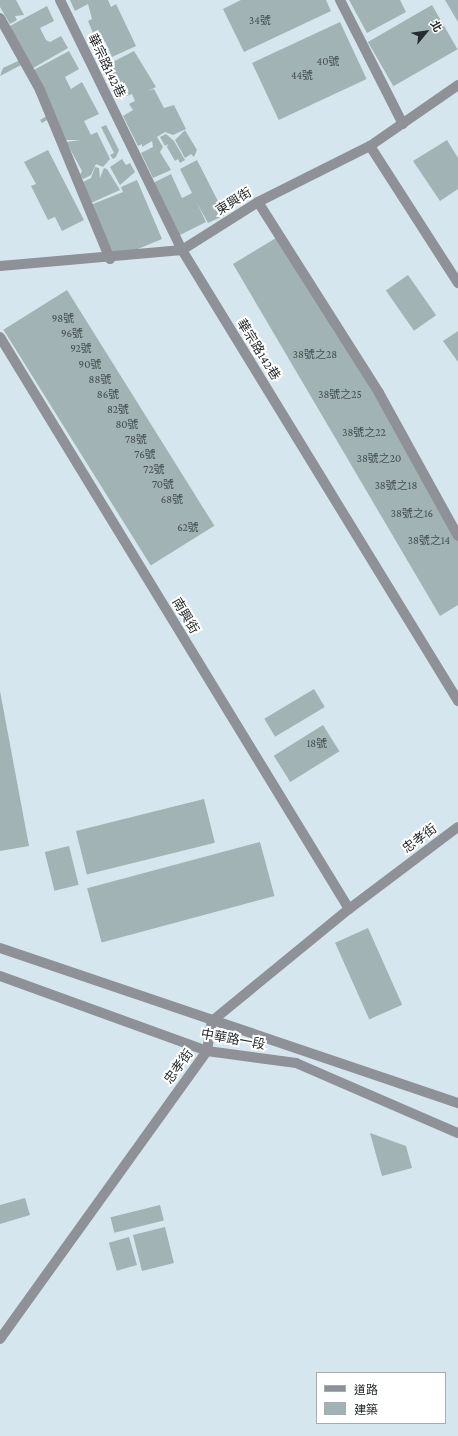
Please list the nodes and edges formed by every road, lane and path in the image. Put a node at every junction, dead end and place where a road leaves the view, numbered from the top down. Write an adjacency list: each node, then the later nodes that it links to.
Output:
1 (60, 0): 8 (street, 華宗路142巷)
2 (340, 0): 5 (street)
3 (0, 18): 9 (street)
4 (458, 86): 5 (street, 東興街)
5 (403, 124): 6 (street, 東興街)
6 (370, 146): 7 (street, 東興街); 11 (street)
7 (258, 202): 8 (street, 東興街); 13 (street)
8 (182, 250): 9 (street, 東興街); 14 (street, 華宗路142巷)
9 (110, 258): 10 (street, 東興街)
10 (0, 266)
11 (458, 283)
12 (0, 337): 16 (street, 南興街)
13 (458, 536)
14 (458, 701)
15 (458, 827): 16 (street, 忠孝街)
16 (349, 909): 19 (street, 忠孝街)
17 (0, 948): 19 (street, 中華路一段)
18 (0, 976): 20 (street, 中華路一段)
19 (212, 1021): 20 (street, 忠孝街); 21 (street, 中華路一段)
20 (207, 1051): 22 (street, 中華路一段); 23 (street, 忠孝街)
21 (458, 1103)
22 (458, 1133)
23 (0, 1339)

